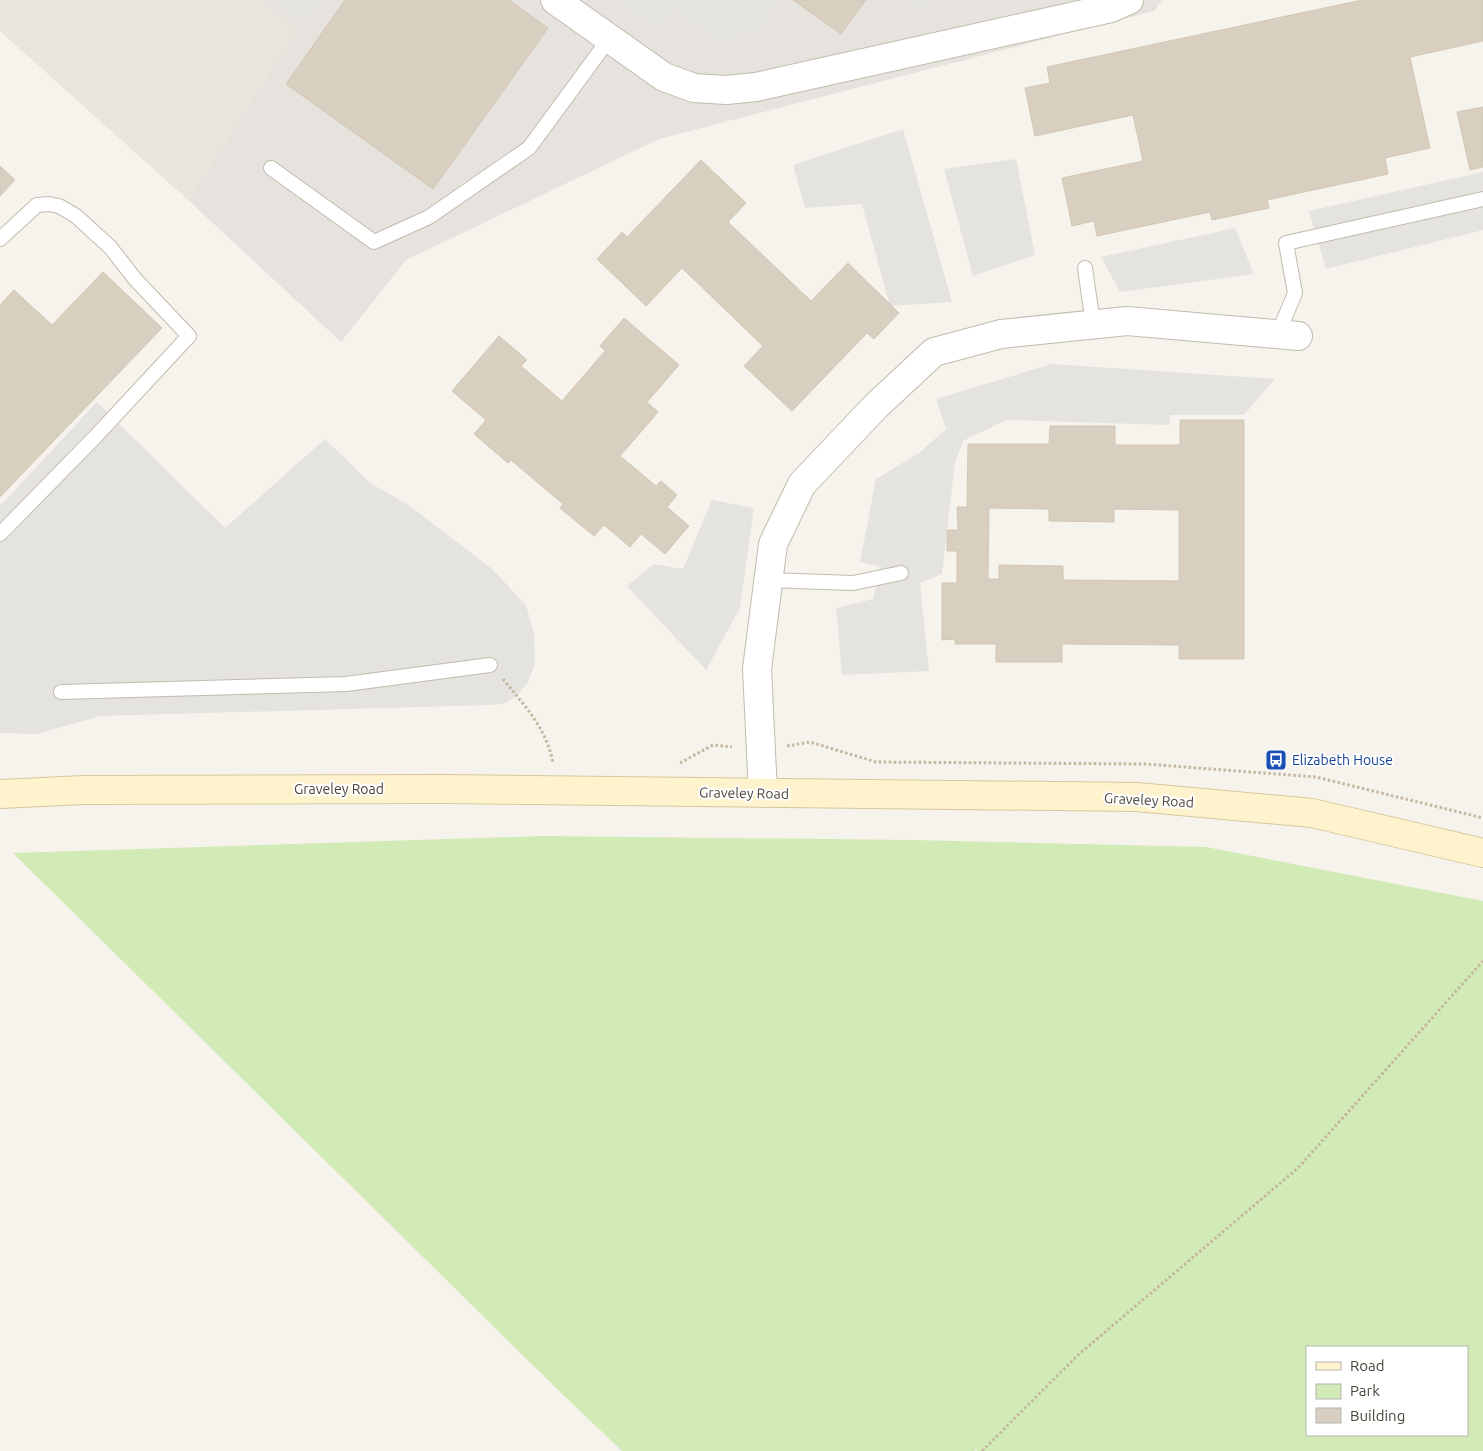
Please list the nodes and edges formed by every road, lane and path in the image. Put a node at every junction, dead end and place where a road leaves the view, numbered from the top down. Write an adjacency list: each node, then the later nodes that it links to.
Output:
1 (555, 0): 3 (street)
2 (1129, 0): 3 (street)
3 (609, 38): 4 (lane)
4 (271, 168)
5 (1483, 199): 9 (lane)
6 (0, 239): 10 (lane)
7 (1085, 268): 8 (lane)
8 (1093, 324): 9 (street); 12 (street)
9 (1288, 335)
10 (0, 534)
11 (901, 573): 12 (lane)
12 (768, 580): 16 (street)
13 (490, 665): 14 (lane); 15 (path)
14 (61, 692)
15 (554, 767)
16 (764, 793): 17 (main road, Graveley Road); 18 (main road, Graveley Road)
17 (0, 794)
18 (1483, 853)
19 (1483, 961): 20 (path)
20 (982, 1451)

